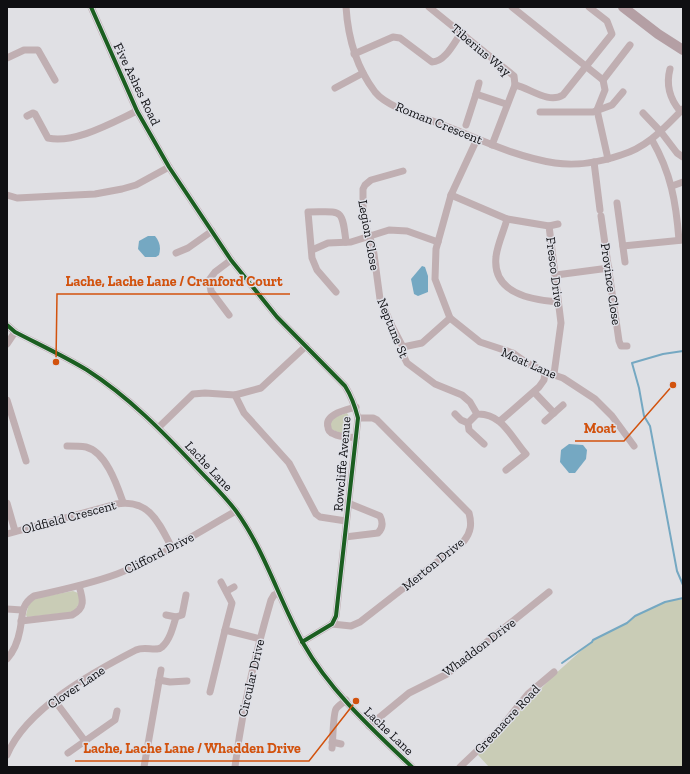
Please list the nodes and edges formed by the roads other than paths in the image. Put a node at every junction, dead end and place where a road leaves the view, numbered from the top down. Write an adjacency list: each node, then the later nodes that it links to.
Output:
1 (91, 7): 27 (street, Five Ashes Road)
2 (346, 7): 12 (street, Roman Crescent)
3 (430, 7): 7 (street, Tiberius Way)
4 (512, 7): 14 (street)
5 (589, 7): 14 (street)
6 (623, 7): 8 (highway)
7 (461, 33): 12 (street); 20 (street, Tiberius Way)
8 (669, 41): 10 (highway); 11 (highway)
9 (630, 45): 18 (street)
10 (683, 45)
11 (683, 50)
12 (354, 54): 16 (street, Roman Crescent)
13 (7, 58): 17 (street)
14 (587, 66): 18 (street); 20 (street)
15 (670, 69): 26 (street)
16 (363, 73): 21 (street); 33 (street, Roman Crescent)
17 (55, 80)
18 (603, 80): 25 (street)
19 (479, 83): 23 (street)
20 (515, 85): 24 (street, Tiberius Way)
21 (335, 88)
22 (623, 92): 25 (street)
23 (476, 94): 24 (street); 31 (street)
24 (506, 104): 35 (street, Tiberius Way)
25 (597, 110): 28 (street); 37 (street)
26 (682, 110): 32 (street, Roman Crescent)
27 (137, 111): 30 (street); 39 (street, Five Ashes Road)
28 (540, 112)
29 (643, 113): 32 (street)
30 (27, 116)
31 (466, 125)
32 (661, 132): 34 (street, Roman Crescent); 36 (street)
33 (477, 139): 35 (street, Roman Crescent); 44 (street, Moat Lane)
34 (652, 140): 37 (street, Roman Crescent); 42 (street)
35 (492, 145): 38 (street, Roman Crescent)
36 (683, 157)
37 (608, 159): 38 (street, Roman Crescent)
38 (594, 162): 59 (street, Province Close)
39 (169, 167): 43 (street); 49 (street, Rowcliffe Avenue)
40 (403, 171): 50 (street, Legion Close)
41 (683, 182): 42 (street)
42 (672, 186): 51 (street)
43 (7, 194)
44 (451, 195): 46 (street, Fresco Drive); 53 (street, Moat Lane)
45 (617, 202): 54 (street)
46 (507, 218): 48 (street, Fresco Drive); 63 (street)
47 (558, 224): 48 (street)
48 (549, 226): 60 (street, Fresco Drive)
49 (212, 231): 55 (street); 57 (street, Rowcliffe Avenue)
50 (370, 236): 52 (street); 53 (street); 61 (street, Legion Close)
51 (681, 240): 54 (street)
52 (346, 242): 56 (street); 56 (street)
53 (438, 242): 65 (street, Moat Lane)
54 (623, 246): 58 (street)
55 (179, 249)
56 (312, 250): 62 (street)
57 (231, 260): 64 (street); 69 (street, Rowcliffe Avenue)
58 (625, 262)
59 (609, 268): 60 (street); 70 (street, Province Close)
60 (556, 275): 63 (street, Fresco Drive)
61 (376, 280): 71 (street, Neptune St)
62 (336, 292)
63 (558, 302): 73 (street, Fresco Drive)
64 (229, 315)
65 (450, 318): 71 (street); 72 (street, Moat Lane)
66 (7, 326): 67 (street, Lache Lane)
67 (15, 332): 68 (street); 86 (street, Lache Lane)
68 (7, 344)
69 (306, 346): 75 (street); 78 (street, Rowcliffe Avenue)
70 (627, 346)
71 (403, 347): 81 (street, Neptune St)
72 (545, 372): 73 (street, Moat Lane); 74 (street)
73 (554, 374): 90 (street, Moat Lane)
74 (534, 392): 79 (street); 83 (street)
75 (235, 395): 86 (street); 97 (street)
76 (7, 400): 91 (street)
77 (563, 405): 79 (street)
78 (356, 407): 82 (street, Rowcliffe Avenue); 87 (street, Rowcliffe Avenue)
79 (554, 413): 84 (street)
80 (455, 414): 85 (street)
81 (476, 414): 83 (street); 85 (street)
82 (358, 418): 87 (street, Rowcliffe Avenue); 114 (street, Merton Drive)
83 (500, 421): 92 (street)
84 (545, 421)
85 (468, 423): 88 (street)
86 (159, 427): 96 (street, Lache Lane)
87 (356, 438): 95 (street, Rowcliffe Avenue)
88 (484, 444)
89 (67, 446): 93 (street)
90 (634, 446)
91 (26, 461)
92 (506, 470)
93 (123, 502): 98 (street, Oldfield Crescent); 101 (street, Oldfield Crescent)
94 (7, 503): 98 (street, Oldfield Crescent)
95 (348, 503): 97 (street, Rowcliffe Avenue); 100 (street, Rowcliffe Avenue)
96 (236, 511): 101 (street, Clifford Drive); 107 (street, Lache Lane)
97 (346, 521): 100 (street, Rowcliffe Avenue)
98 (15, 531): 99 (street, Oldfield Crescent)
99 (7, 534)
100 (345, 537): 114 (street, Rowcliffe Avenue)
101 (172, 548): 103 (street, Clifford Drive)
102 (221, 582): 105 (street)
103 (79, 586): 110 (street, Clifford Drive); 113 (street)
104 (234, 587): 105 (street)
105 (227, 591): 115 (street)
106 (549, 592): 127 (street, Whaddon Drive)
107 (279, 593): 116 (street, Circular Drive); 117 (street, Lache Lane)
108 (186, 596): 112 (street)
109 (7, 609): 110 (street)
110 (22, 610): 113 (street)
111 (166, 615): 112 (street)
112 (176, 617): 125 (street, Clover Lane)
113 (21, 621): 118 (street)
114 (332, 624): 117 (street)
115 (225, 630): 116 (street); 123 (street)
116 (260, 638): 133 (street, Circular Drive)
117 (302, 642): 124 (street, Lache Lane)
118 (7, 660)
119 (161, 670): 121 (street)
120 (554, 672): 135 (street, Greenacre Road)
121 (159, 680): 122 (street); 132 (street)
122 (187, 680)
123 (210, 692)
124 (346, 700): 127 (street, Lache Lane); 129 (street)
125 (55, 701): 128 (street); 131 (street, Clover Lane)
126 (119, 714): 128 (street)
127 (369, 726): 134 (street, Lache Lane)
128 (85, 741): 130 (street)
129 (341, 744)
130 (68, 753)
131 (7, 755)
132 (144, 767)
133 (235, 767)
134 (412, 767)
135 (460, 767)

